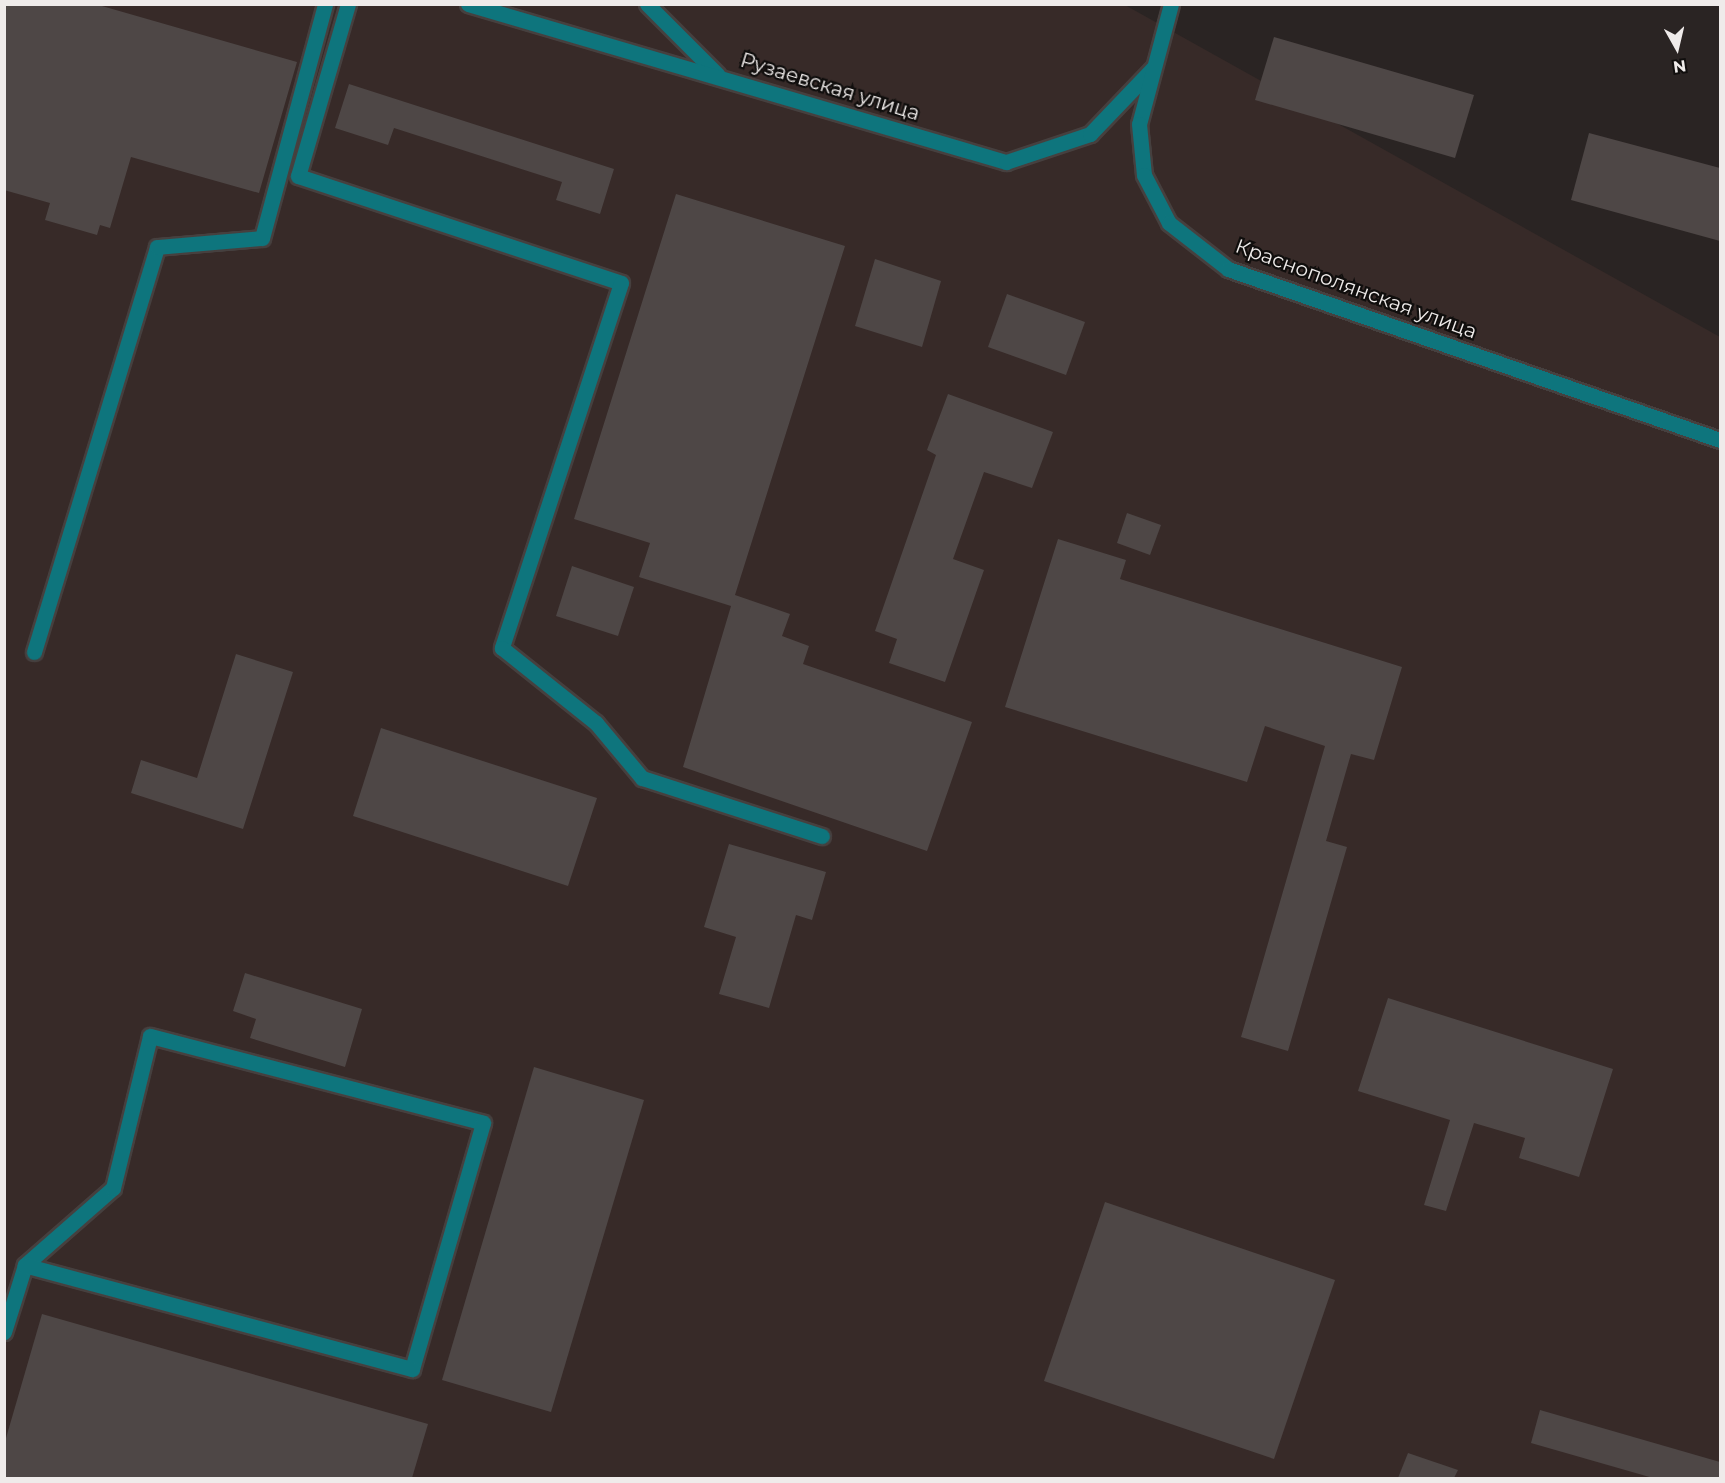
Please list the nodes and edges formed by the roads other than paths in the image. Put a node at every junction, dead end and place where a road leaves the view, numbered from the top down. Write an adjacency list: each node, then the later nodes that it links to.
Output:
1 (325, 4): 9 (street)
2 (348, 4): 10 (street)
3 (468, 4): 7 (street, Рузаевская улица)
4 (647, 4): 7 (street)
5 (1171, 4): 6 (street, Краснополянская улица)
6 (1153, 68): 7 (street, Рузаевская улица); 8 (street, Краснополянская улица)
7 (718, 75)
8 (1720, 440)
9 (34, 652)
10 (822, 836)
11 (25, 1265): 11 (street); 12 (street)
12 (4, 1332)

